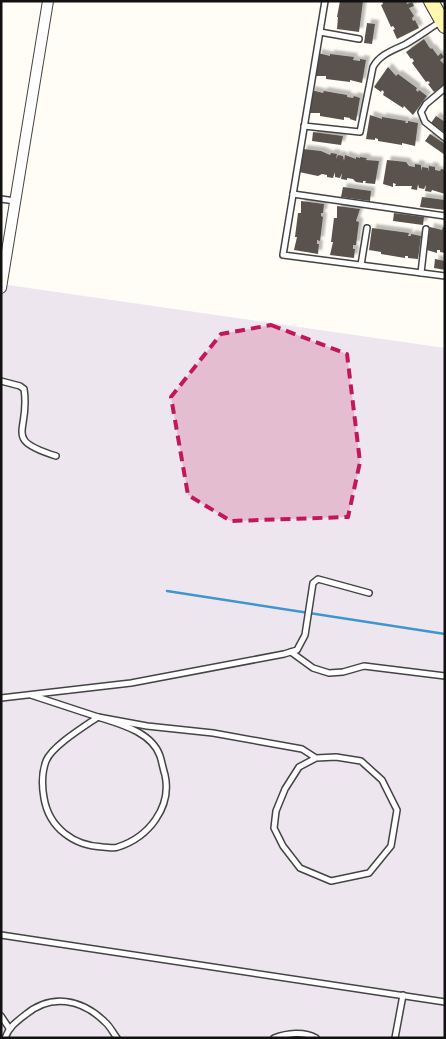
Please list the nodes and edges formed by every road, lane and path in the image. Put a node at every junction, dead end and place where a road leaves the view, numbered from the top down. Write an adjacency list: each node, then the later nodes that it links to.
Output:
1 (48, 1): 12 (street)
2 (325, 1): 5 (lane)
3 (431, 1): 4 (street)
4 (444, 22): 8 (lane)
5 (320, 32): 6 (lane); 8 (lane)
6 (359, 39)
7 (445, 88): 9 (lane)
8 (304, 126): 10 (lane)
9 (445, 138)
10 (293, 194): 13 (lane); 16 (lane)
11 (1, 199): 12 (lane)
12 (15, 200): 19 (street)
13 (445, 216)
14 (367, 228): 16 (lane)
15 (426, 230): 17 (lane)
16 (361, 265): 17 (lane)
17 (421, 273): 18 (lane)
18 (445, 276)
19 (1, 288)
20 (1, 381): 21 (lane)
21 (56, 456)
22 (369, 592): 23 (lane)
23 (291, 652): 24 (lane); 25 (lane)
24 (445, 676)
25 (31, 695): 26 (lane); 27 (lane)
26 (1, 698)
27 (98, 717): 27 (lane); 28 (lane)
28 (316, 758): 28 (lane)
29 (1, 934): 30 (lane)
30 (403, 995): 31 (lane); 38 (lane)
31 (445, 1002)
32 (1, 1016): 33 (lane)
33 (9, 1028): 34 (lane); 35 (lane)
34 (5, 1038)
35 (117, 1038)
36 (274, 1038): 37 (lane)
37 (316, 1038)
38 (395, 1038)

